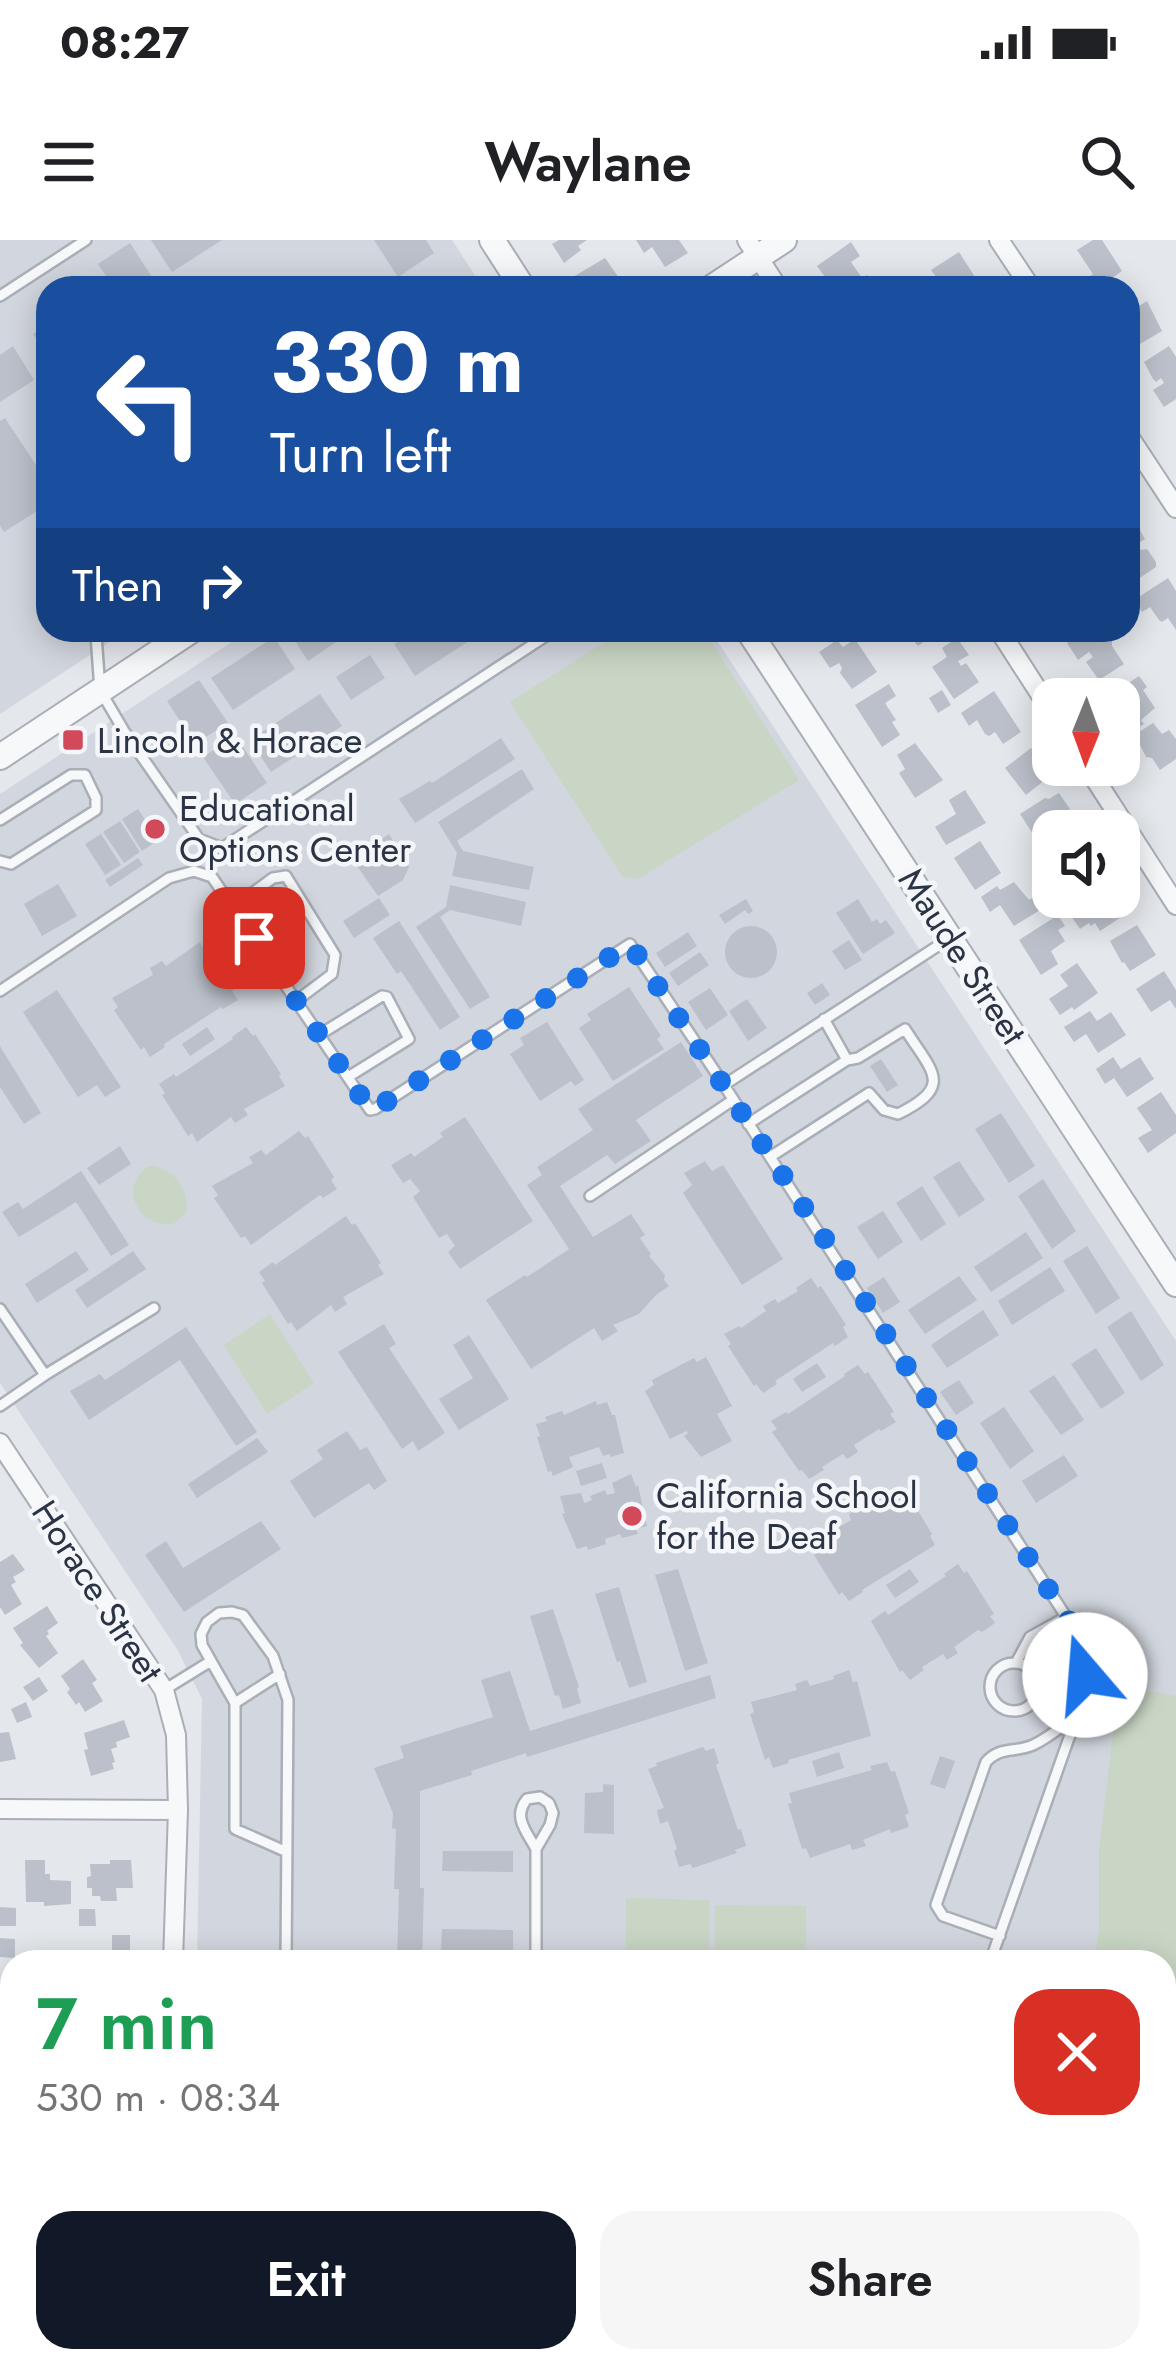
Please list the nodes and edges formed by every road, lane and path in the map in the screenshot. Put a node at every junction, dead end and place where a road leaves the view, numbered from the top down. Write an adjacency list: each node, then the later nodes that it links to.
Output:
1 (86, 240): 10 (lane)
2 (491, 240): 6 (street)
3 (784, 240): 5 (street)
4 (999, 240): 9 (street)
5 (753, 249): 7 (street); 8 (street)
6 (516, 276)
7 (725, 276)
8 (770, 276)
9 (1023, 276)
10 (0, 296)
11 (1140, 453): 12 (street)
12 (1176, 508)
13 (97, 642): 19 (lane)
14 (174, 642): 19 (street)
15 (537, 642): 19 (lane)
16 (756, 642): 26 (street, Maude Street)
17 (1007, 642): 18 (street)
18 (1032, 681)
19 (100, 690): 20 (street)
20 (0, 757)
21 (1100, 786): 24 (street)
22 (0, 820): 23 (lane)
23 (0, 861)
24 (1176, 905)
25 (233, 907): 27 (lane); 28 (lane); 28 (lane)
26 (951, 937): 29 (lane); 38 (street, Maude Street)
27 (0, 991)
28 (296, 1001): 30 (lane)
29 (824, 1019): 31 (lane); 33 (lane)
30 (319, 1035): 32 (lane); 32 (lane)
31 (848, 1060): 35 (lane); 36 (lane)
32 (347, 1077): 33 (lane)
33 (724, 1085): 34 (lane)
34 (733, 1100): 35 (lane); 37 (lane)
35 (748, 1124): 36 (lane)
36 (770, 1157): 44 (lane)
37 (590, 1196)
38 (1176, 1284)
39 (154, 1308): 41 (lane)
40 (0, 1309): 41 (lane)
41 (45, 1375): 42 (lane)
42 (0, 1406)
43 (0, 1443): 50 (street, Horace Street)
44 (1066, 1617): 45 (lane); 47 (lane)
45 (1081, 1647): 48 (lane); 52 (lane)
46 (211, 1661): 49 (lane); 50 (lane); 51 (lane)
47 (1016, 1663): 48 (lane); 48 (lane)
48 (1034, 1673)
49 (280, 1674): 51 (lane); 56 (lane)
50 (164, 1690): 54 (street, Horace Street)
51 (235, 1703): 56 (lane)
52 (1077, 1715): 57 (lane); 57 (lane)
53 (0, 1809): 54 (street)
54 (178, 1810): 58 (street, Horace Street)
55 (536, 1849): 55 (lane); 60 (lane)
56 (287, 1852): 59 (lane)
57 (1000, 1936): 61 (lane)
58 (173, 1950)
59 (286, 1950)
60 (536, 1950)
61 (995, 1950)

